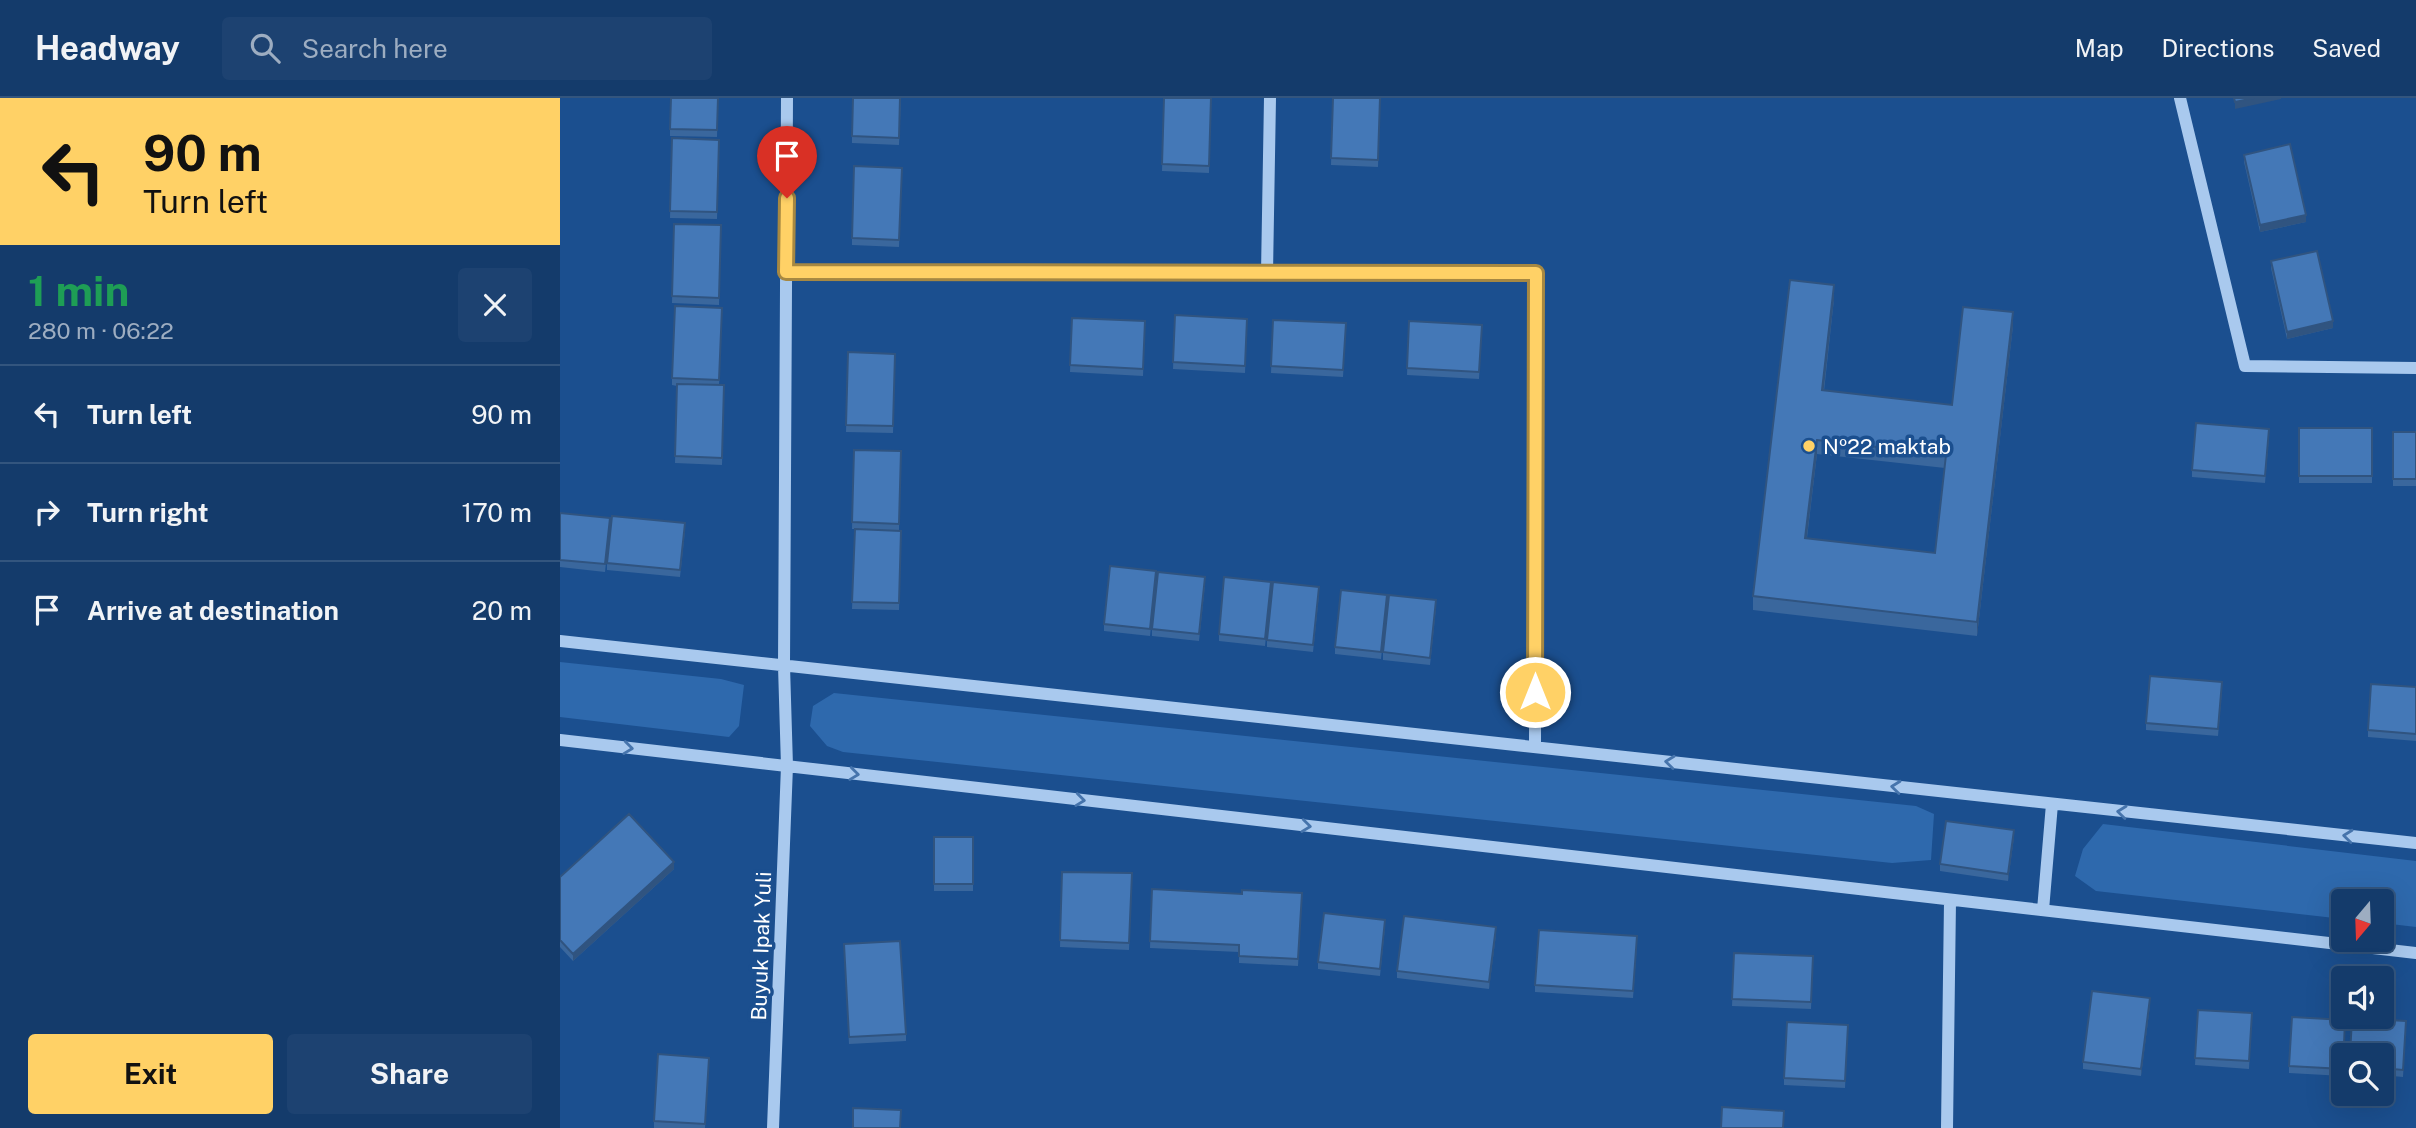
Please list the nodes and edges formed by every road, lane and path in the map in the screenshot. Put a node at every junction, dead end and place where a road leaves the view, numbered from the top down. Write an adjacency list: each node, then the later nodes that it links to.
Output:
1 (787, 98): 4 (street, Buyuk Ipak Yuli)
2 (1270, 98): 5 (street)
3 (2180, 98): 6 (street)
4 (786, 272): 5 (street); 8 (street, Buyuk Ipak Yuli)
5 (1267, 273): 10 (street)
6 (2416, 368)
7 (560, 641): 8 (street)
8 (784, 666): 10 (street); 11 (street, Buyuk Ipak Yuli)
9 (560, 740): 11 (street, one-way to 11)
10 (1535, 747): 12 (street, one-way to 10)
11 (787, 766): 14 (street, one-way to 14); 17 (street, Buyuk Ipak Yuli)
12 (2052, 804): 13 (street, one-way to 12); 15 (street)
13 (2416, 844)
14 (1950, 901): 15 (street); 18 (street)
15 (2043, 910): 16 (street)
16 (2416, 953)
17 (773, 1128)
18 (1947, 1128)

